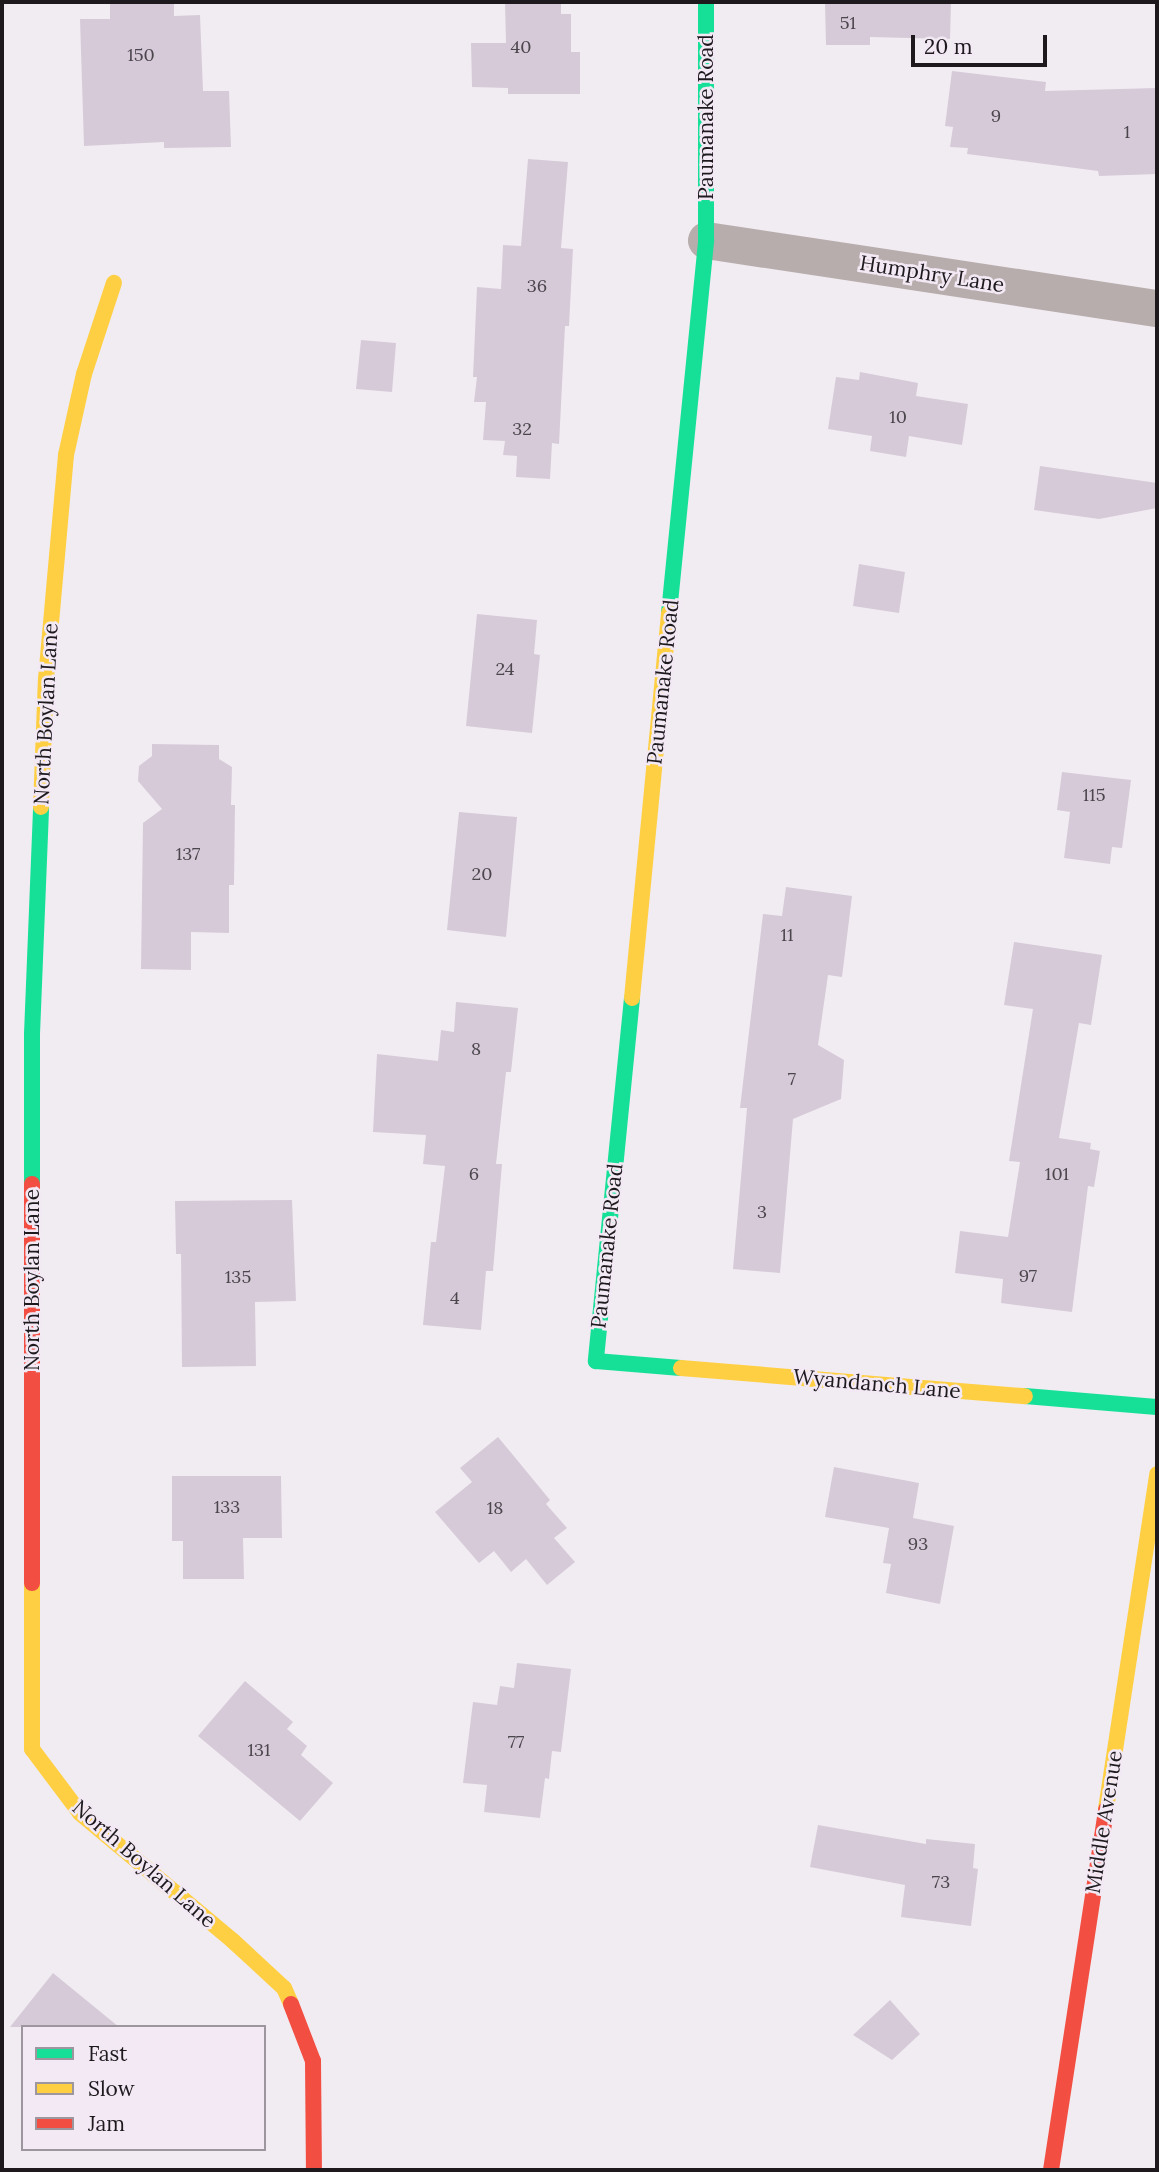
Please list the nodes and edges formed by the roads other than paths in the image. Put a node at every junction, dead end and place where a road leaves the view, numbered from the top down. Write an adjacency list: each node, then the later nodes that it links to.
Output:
1 (706, 2): 2 (street, Paumanake Road)
2 (706, 240): 4 (street, Humphry Lane); 5 (street, Paumanake Road)
3 (114, 283): 8 (street, North Boylan Lane)
4 (1157, 308)
5 (596, 1361): 6 (street, Wyandanch Lane)
6 (1157, 1407)
7 (1157, 1475): 9 (street, Middle Avenue)
8 (314, 2170)
9 (1051, 2170)

